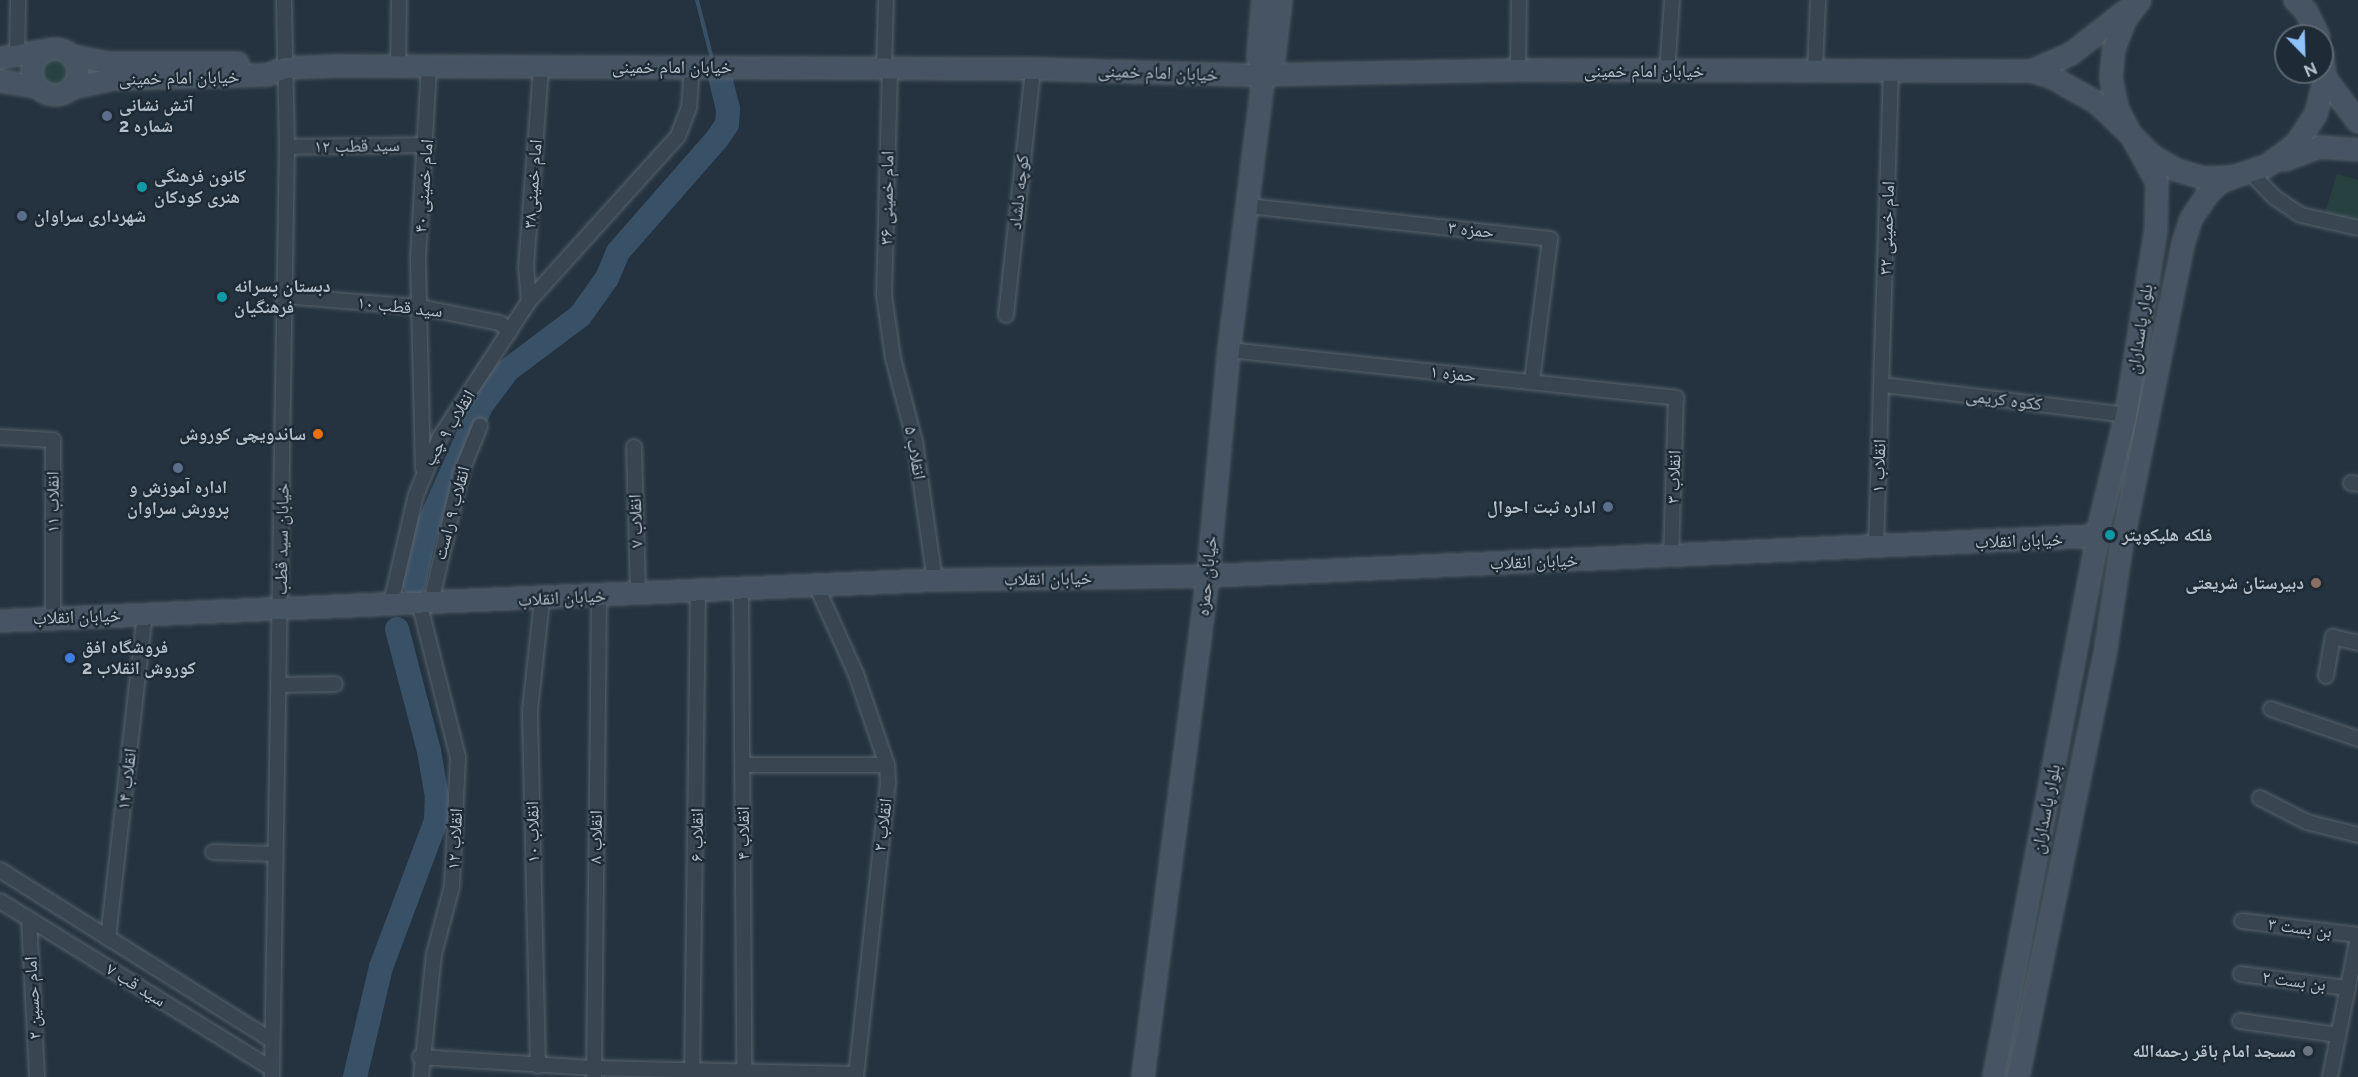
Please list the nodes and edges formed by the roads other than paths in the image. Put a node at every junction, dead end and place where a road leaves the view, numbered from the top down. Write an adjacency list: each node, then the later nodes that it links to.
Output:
1 (18, 0): 15 (street)
2 (284, 0): 20 (street, خیابان سید قطب)
3 (399, 0): 17 (street)
4 (886, 0): 21 (street, امام خمینی ۳۶)
5 (1263, 0): 28 (main road, خیابان حمزه)
6 (1281, 0): 28 (main road, خیابان حمزه)
7 (1519, 0): 23 (street)
8 (1672, 0): 26 (street)
9 (1818, 0): 24 (street)
10 (2139, 0): 25 (main road); 35 (main road, بلوار پاسداران)
11 (2295, 0): 12 (main road)
12 (2312, 24)
13 (43, 51): 14 (main road); 15 (main road); 32 (main road)
14 (72, 56): 20 (main road, خیابان امام خمینی); 33 (main road)
15 (9, 58)
16 (429, 66): 17 (main road, خیابان امام خمینی); 18 (main road, خیابان امام خمینی); 36 (street, امام خمینی ۴۰)
17 (398, 67): 20 (main road, خیابان امام خمینی)
18 (541, 67): 19 (main road, خیابان امام خمینی); 43 (street, امام خمینی۳۸)
19 (692, 67): 21 (main road, خیابان امام خمینی); 43 (street, انقلاب ۹ چپ)
20 (285, 68): 33 (main road, خیابان امام خمینی); 37 (street, خیابان سید قطب)
21 (887, 68): 22 (main road, خیابان امام خمینی); 46 (street, امام خمینی ۳۶)
22 (1033, 69): 28 (main road, خیابان امام خمینی); 45 (street, کوچه دلشاد)
23 (1518, 70): 26 (main road, خیابان امام خمینی); 28 (main road, خیابان امام خمینی)
24 (1815, 70): 26 (main road, خیابان امام خمینی); 27 (main road, خیابان امام خمینی)
25 (2032, 71): 27 (main road, خیابان امام خمینی); 35 (main road)
26 (1667, 72)
27 (1891, 72): 50 (street, امام خمینی ۳۲)
28 (1264, 75): 40 (main road, خیابان حمزه)
29 (0, 81): 32 (main road)
30 (2324, 84): 39 (main road)
31 (2330, 84): 34 (main road)
32 (37, 87): 33 (main road)
33 (72, 88)
34 (2358, 122)
35 (2131, 135): 39 (main road); 52 (main road, بلوار پاسداران)
36 (427, 145): 37 (street, سید قطب ۱۲); 44 (street, امام خمینی ۴۰)
37 (287, 147): 42 (street, خیابان سید قطب)
38 (2358, 150): 39 (main road)
39 (2250, 172): 41 (street); 58 (main road, بلوار پاسداران)
40 (1248, 206): 48 (main road, خیابان حمزه); 49 (street, حمزه ۳)
41 (2358, 228)
42 (285, 296): 44 (street, سید قطب ۱۰); 71 (street, خیابان سید قطب)
43 (529, 301): 47 (street, انقلاب ۹ چپ)
44 (420, 307): 47 (street, سید قطب ۱۰); 56 (street, امام خمینی ۴۰)
45 (1006, 315)
46 (886, 328): 62 (street, انقلاب ۵)
47 (510, 332): 56 (street, انقلاب ۹ چپ)
48 (1229, 350): 49 (street, حمزه ۱); 61 (main road, خیابان حمزه)
49 (1532, 382): 51 (street, حمزه ۱)
50 (1883, 385): 52 (street, ککوه کریمی); 59 (street, انقلاب ۱)
51 (1677, 398): 60 (street, انقلاب ۳)
52 (2126, 415): 57 (main road, بلوار پاسداران)
53 (480, 426): 69 (street, انقلاب ۹ راست)
54 (0, 437): 73 (street, انقلاب ۱۱)
55 (634, 447): 66 (street, انقلاب ۷)
56 (423, 472): 70 (street, انقلاب ۹ چپ)
57 (2097, 534): 58 (main road); 59 (main road, خیابان انقلاب); 108 (main road, بلوار پاسداران)
58 (2123, 539): 109 (main road, بلوار پاسداران)
59 (1876, 547): 60 (main road, خیابان انقلاب)
60 (1671, 556): 61 (main road, خیابان انقلاب)
61 (1208, 576): 62 (main road, خیابان انقلاب); 107 (main road, خیابان حمزه)
62 (934, 580): 63 (main road, خیابان انقلاب)
63 (816, 585): 64 (main road, خیابان انقلاب); 82 (street, انقلاب ۲)
64 (741, 590): 65 (main road, خیابان انقلاب); 81 (street, انقلاب ۴)
65 (698, 592): 66 (main road, خیابان انقلاب); 102 (street, انقلاب ۶)
66 (638, 594): 67 (main road, خیابان انقلاب)
67 (599, 596): 68 (main road, خیابان انقلاب); 101 (street, انقلاب ۸)
68 (542, 599): 69 (main road, خیابان انقلاب); 99 (street, انقلاب ۱۰)
69 (425, 602): 70 (main road, خیابان انقلاب); 98 (street, انقلاب ۱۲)
70 (391, 603): 71 (main road, خیابان انقلاب)
71 (281, 608): 72 (main road, خیابان انقلاب); 78 (street, خیابان سید قطب)
72 (145, 615): 73 (main road, خیابان انقلاب); 92 (street, انقلاب ۱۴)
73 (53, 618): 74 (main road, خیابان انقلاب)
74 (0, 621)
75 (2358, 642): 76 (street)
76 (2326, 676)
77 (334, 684): 78 (street)
78 (279, 685): 86 (street, خیابان سید قطب)
79 (2271, 709): 80 (street)
80 (2358, 739)
81 (743, 765): 82 (street); 103 (street, انقلاب ۴)
82 (887, 765): 104 (street, انقلاب ۲)
83 (2260, 798): 84 (street)
84 (2358, 835)
85 (213, 852): 86 (street)
86 (274, 854): 97 (street, خیابان سید قطب)
87 (0, 870): 92 (street)
88 (0, 901): 89 (street, سید قب ۷)
89 (29, 919): 100 (street, سید قب ۷); 105 (street, امام حسین ۲)
90 (2242, 921): 91 (street, بن بست ۳)
91 (2358, 936): 94 (street)
92 (112, 940): 97 (street)
93 (2241, 974): 94 (street, بن بست ۲)
94 (2348, 988): 96 (street)
95 (2240, 1021): 96 (street)
96 (2338, 1035): 110 (street)
97 (271, 1040): 100 (street, خیابان سید قطب)
98 (420, 1057): 99 (street); 106 (street, انقلاب ۱۲)
99 (538, 1066): 101 (street)
100 (272, 1073)
101 (594, 1073): 102 (street)
102 (692, 1075): 103 (street)
103 (744, 1075): 104 (street)
104 (856, 1076)
105 (37, 1077)
106 (421, 1077)
107 (1143, 1077)
108 (1995, 1077)
109 (2018, 1077)
110 (2330, 1077)

